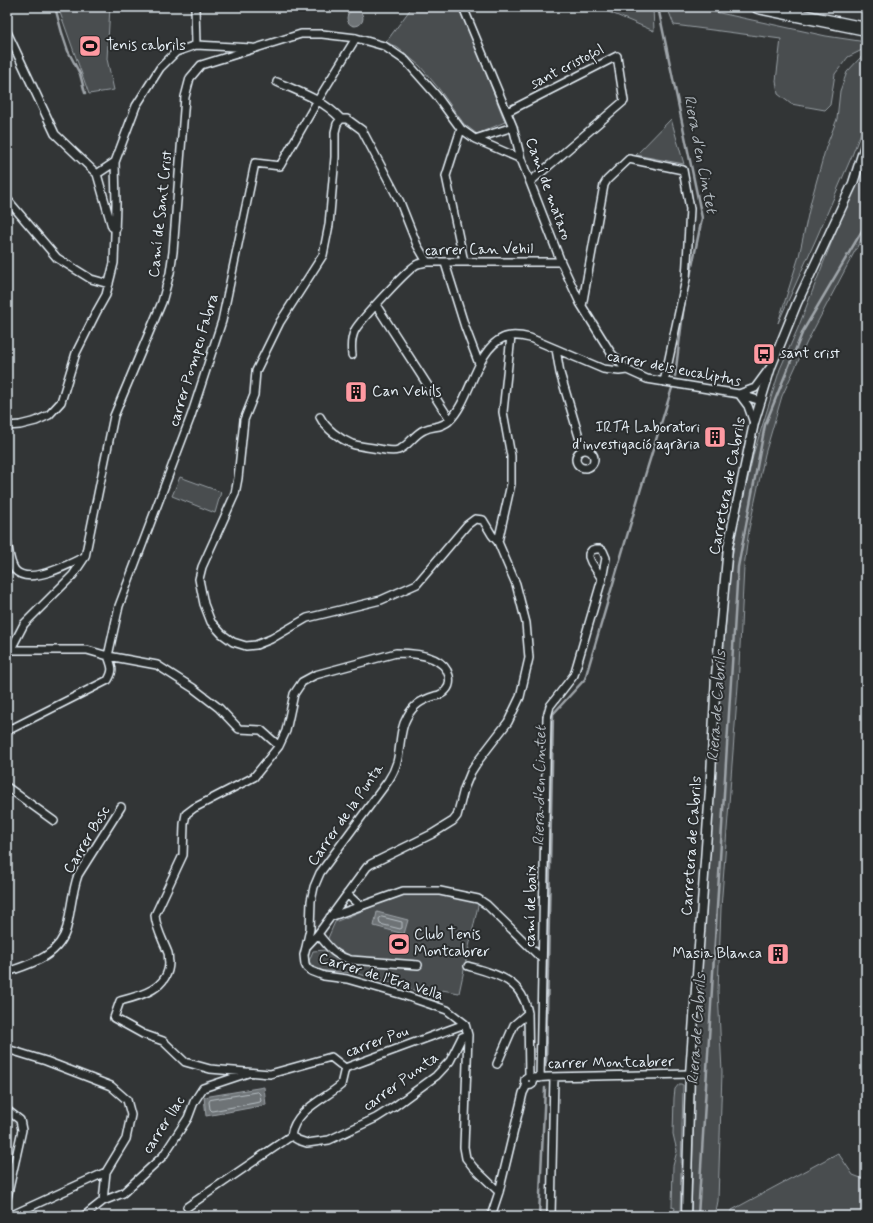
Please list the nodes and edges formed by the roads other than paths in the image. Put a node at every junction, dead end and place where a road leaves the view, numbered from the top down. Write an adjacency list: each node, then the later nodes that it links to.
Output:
1 (195, 7): 7 (street)
2 (463, 7): 11 (street, Camí de mataro)
3 (758, 7): 4 (highway)
4 (866, 29)
5 (7, 34): 19 (street)
6 (356, 38): 8 (street, Camí de Sant Crist); 10 (street, carrer Pompeu Fabra); 14 (street, Camí de Sant Crist)
7 (196, 45): 8 (street); 18 (street)
8 (258, 48): 48 (street, Camí de Sant Crist)
9 (277, 82): 10 (street)
10 (318, 100): 12 (street); 51 (street, carrer Pompeu Fabra)
11 (506, 112): 13 (street, Camí de mataro); 20 (street, sant cristofol)
12 (341, 118): 25 (street); 47 (street)
13 (513, 128): 15 (street); 17 (street, Camí de mataro)
14 (461, 129): 15 (street, Camí de Sant Crist); 26 (street)
15 (475, 139): 17 (street, Camí de Sant Crist)
16 (866, 142): 36 (street, Carretera de Cabrils)
17 (521, 159): 20 (street, Camí de mataro)
18 (115, 162): 19 (street); 22 (street)
19 (98, 174): 23 (street)
20 (530, 182): 27 (street, Camí de mataro)
21 (7, 199): 29 (street)
22 (116, 199): 23 (street); 24 (street)
23 (105, 202): 24 (street)
24 (116, 229): 29 (street)
25 (427, 262): 28 (street, carrer Can Vehil); 30 (street, carrer Can Vehil)
26 (464, 262): 27 (street, carrer Can Vehil); 28 (street, carrer Can Vehil)
27 (561, 262): 31 (street, Camí de mataro)
28 (445, 263): 35 (street)
29 (109, 284): 44 (street)
30 (376, 305): 34 (street, carrer Can Vehil); 42 (street)
31 (582, 306): 37 (street, Camí de mataro); 38 (street)
32 (511, 336): 33 (street, carrer dels eucaliptus); 35 (street); 47 (street)
33 (556, 349): 37 (street, carrer dels eucaliptus); 45 (street)
34 (352, 354)
35 (479, 364): 42 (street)
36 (771, 367): 39 (street, carrer dels eucaliptus); 40 (street, Carretera de Cabrils)
37 (627, 370): 38 (street, carrer dels eucaliptus)
38 (664, 382): 39 (street, carrer dels eucaliptus)
39 (739, 394): 40 (street, carrer dels eucaliptus); 43 (street, carrer dels eucaliptus)
40 (761, 401): 43 (street, Carretera de Cabrils)
41 (320, 417): 42 (street)
42 (450, 420)
43 (754, 423): 74 (street, Carretera de Cabrils)
44 (7, 426)
45 (583, 450)
46 (7, 541): 48 (street)
47 (498, 542): 57 (street)
48 (85, 557): 50 (street, Camí de Sant Crist)
49 (602, 579): 63 (street, camí de baix)
50 (9, 650): 51 (street)
51 (108, 656): 52 (street); 53 (street)
52 (7, 731)
53 (279, 746): 61 (street, Carrer de la Punta); 73 (street, Carrer de la Punta)
54 (7, 788): 56 (street)
55 (122, 807): 66 (street, Carrer Bosc)
56 (54, 821)
57 (347, 894): 58 (street); 59 (street)
58 (360, 906): 59 (street); 63 (street)
59 (330, 917): 60 (street)
60 (318, 934): 61 (street); 64 (street)
61 (306, 947): 62 (street, Carrer de la Punta)
62 (304, 955): 68 (street, Carrer de l'Era Vella)
63 (542, 960): 75 (street, camí de baix)
64 (418, 965)
65 (468, 966): 67 (street)
66 (7, 972)
67 (528, 1014): 71 (street); 75 (street)
68 (465, 1024): 69 (street); 72 (street, carrer Pou)
69 (468, 1035): 78 (street, carrer Punta); 80 (street)
70 (7, 1049): 79 (street)
71 (497, 1064)
72 (345, 1068): 73 (street, Carrer de la Punta); 78 (street, carrer Pou)
73 (250, 1072): 82 (street, carrer llac)
74 (690, 1074): 76 (street, carrer Montcabrer); 89 (street, Carretera de Cabrils)
75 (534, 1077): 76 (street, carrer Montcabrer); 80 (street)
76 (554, 1077): 88 (street)
77 (7, 1110): 81 (street)
78 (291, 1136): 83 (street)
79 (106, 1172): 82 (street); 84 (street)
80 (498, 1192): 87 (street)
81 (7, 1198)
82 (103, 1201): 86 (street, carrer llac)
83 (187, 1207)
84 (19, 1214): 85 (street)
85 (10, 1216)
86 (84, 1216)
87 (491, 1216)
88 (551, 1216)
89 (686, 1216)

